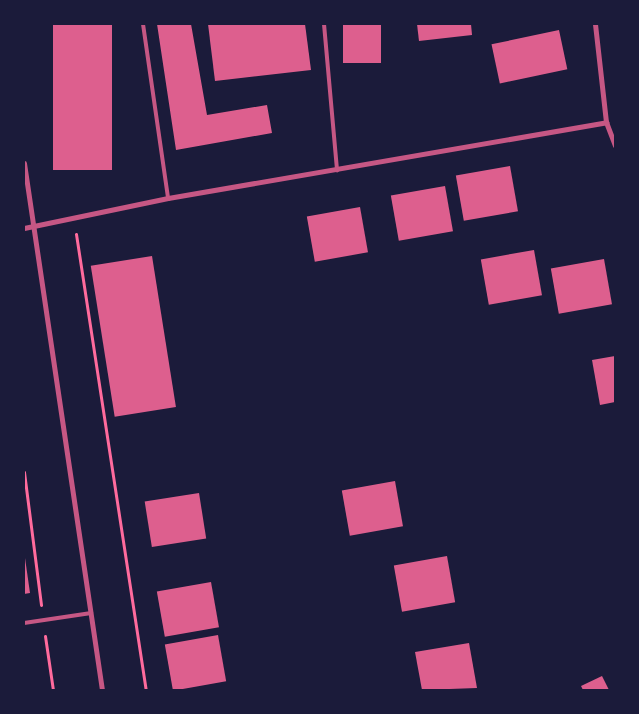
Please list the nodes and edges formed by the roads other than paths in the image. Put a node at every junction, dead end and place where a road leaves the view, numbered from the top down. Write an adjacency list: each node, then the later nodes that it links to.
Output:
1 (143, 24): 8 (lane)
2 (324, 24): 7 (lane)
3 (595, 24): 4 (street)
4 (606, 122): 5 (street); 7 (street)
5 (615, 145)
6 (24, 163): 9 (street)
7 (337, 170): 8 (street)
8 (168, 198): 9 (street)
9 (32, 227): 10 (street); 11 (street)
10 (24, 228)
11 (91, 613): 12 (lane); 13 (street)
12 (24, 623)
13 (102, 690)

